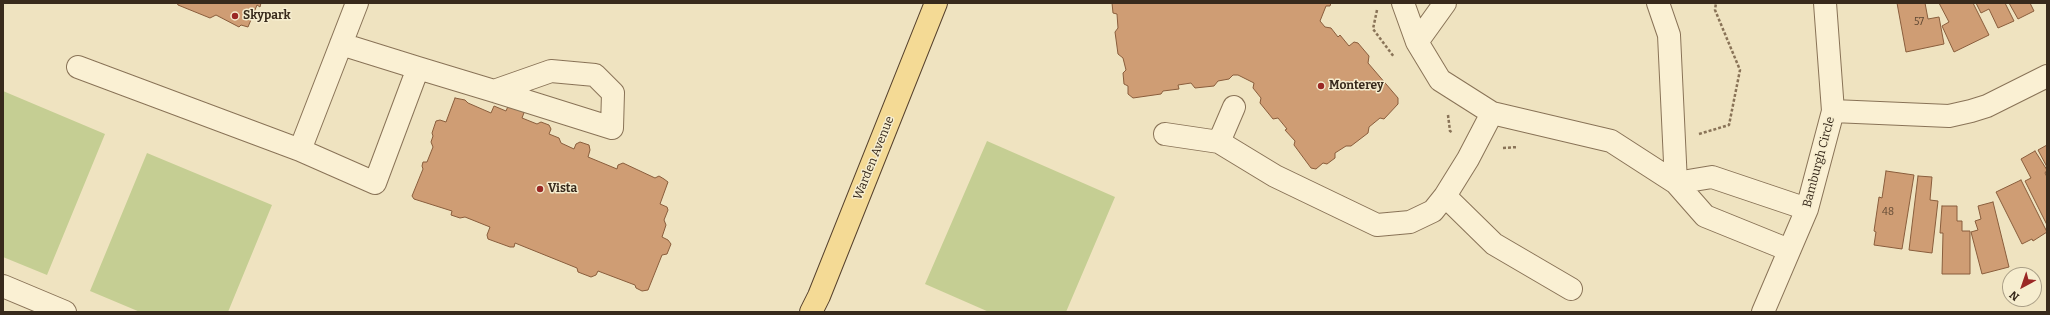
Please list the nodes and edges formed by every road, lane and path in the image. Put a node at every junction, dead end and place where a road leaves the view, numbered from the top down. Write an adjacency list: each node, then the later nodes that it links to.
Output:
1 (357, 3): 9 (street)
2 (936, 3): 28 (main road, Warden Avenue)
3 (1403, 3): 8 (street)
4 (1445, 3): 8 (street)
5 (1658, 3): 19 (street)
6 (1716, 3): 19 (path)
7 (1825, 3): 15 (street, Bamburgh Circle)
8 (1417, 42): 16 (street)
9 (341, 44): 11 (street); 20 (street)
10 (78, 67): 20 (street)
11 (418, 68): 13 (street); 20 (street)
12 (2047, 76): 15 (street)
13 (494, 91): 13 (street)
14 (1234, 107): 18 (street)
15 (1833, 111): 23 (street, Bamburgh Circle)
16 (1492, 113): 21 (street); 22 (street)
17 (1164, 134): 18 (street)
18 (1219, 142): 22 (street)
19 (1674, 142): 21 (street)
20 (300, 150)
21 (1676, 183): 23 (street); 24 (street)
22 (1445, 196): 26 (street)
23 (1807, 209): 24 (street, Bamburgh Circle)
24 (1789, 250): 29 (street, Bamburgh Circle)
25 (3, 286): 27 (street)
26 (1571, 289)
27 (65, 312)
28 (811, 312)
29 (1763, 312)

